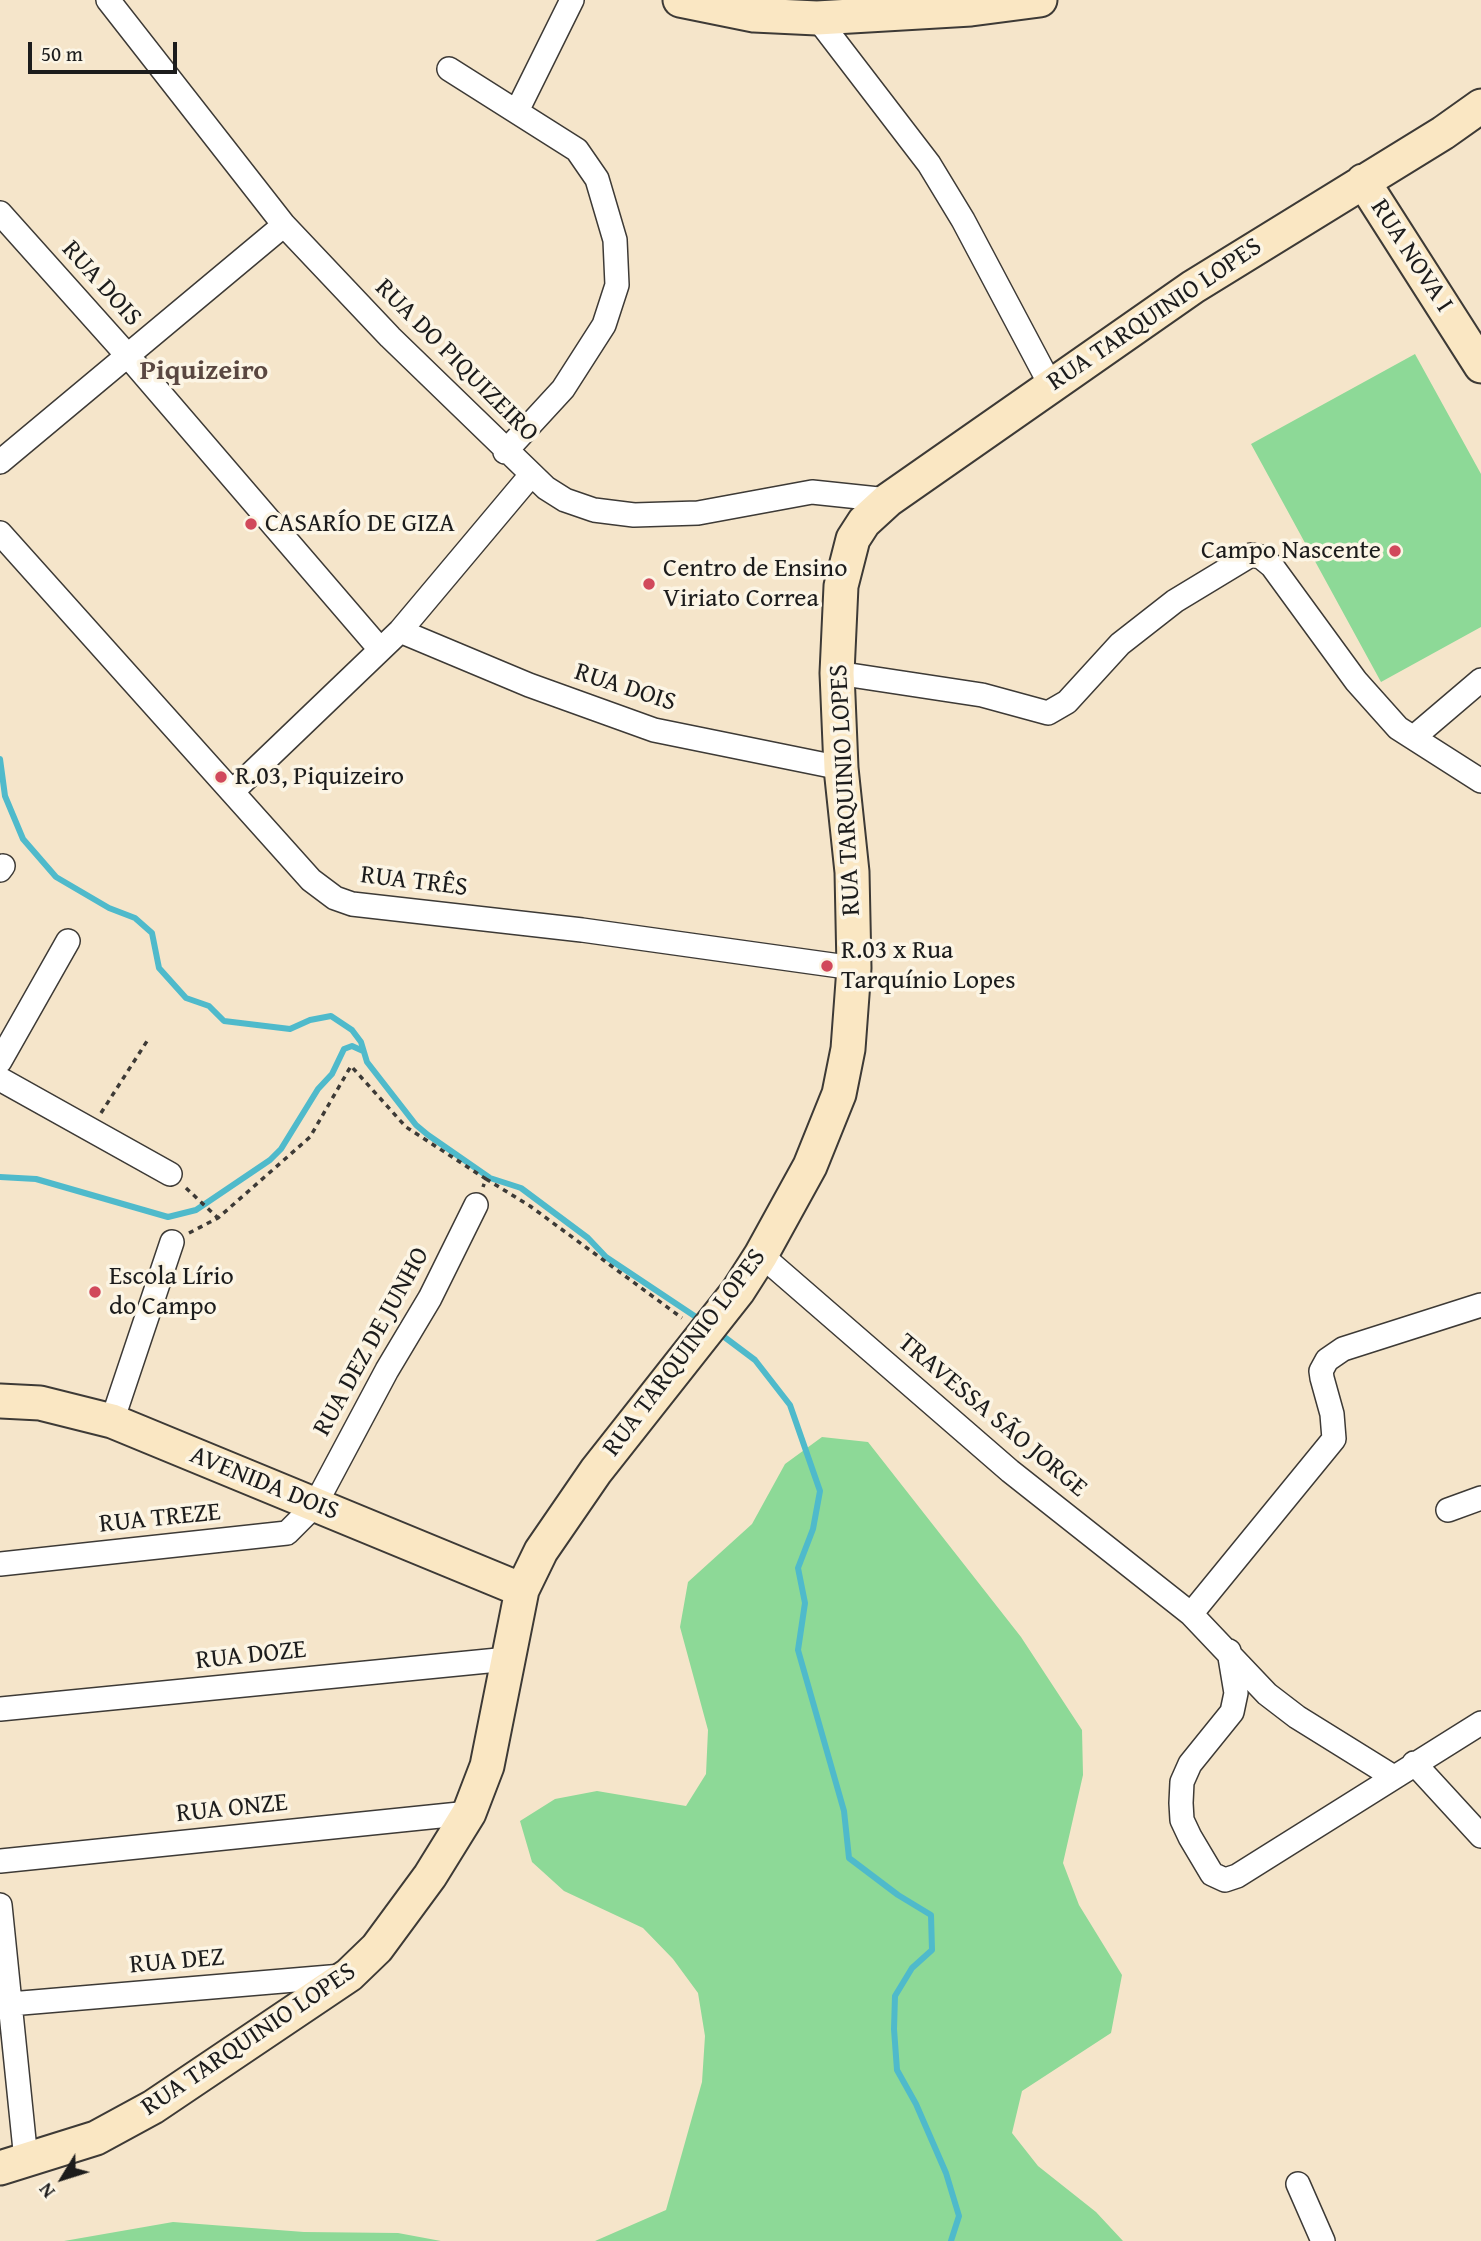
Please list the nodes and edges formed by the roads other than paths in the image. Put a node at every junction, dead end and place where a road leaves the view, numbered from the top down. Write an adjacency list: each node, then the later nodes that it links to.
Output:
1 (107, 0): 13 (street, RUA DO PIQUIZEIRO)
2 (572, 0): 10 (street)
3 (680, 0): 6 (main road)
4 (1040, 0): 5 (main road)
5 (971, 5): 7 (main road)
6 (755, 8): 7 (main road)
7 (817, 18): 16 (street)
8 (449, 69): 10 (street)
9 (1481, 106): 11 (main road, RUA TARQUINIO LOPES)
10 (517, 111): 17 (street)
11 (1363, 181): 15 (main road, RUA NOVA I); 16 (main road, RUA TARQUINIO LOPES)
12 (0, 213): 14 (street, RUA DOIS)
13 (284, 225): 14 (street); 17 (street, RUA DO PIQUIZEIRO)
14 (128, 356): 18 (street); 23 (street, RUA DOIS)
15 (1481, 366)
16 (1050, 384): 20 (main road, RUA TARQUINIO LOPES)
17 (505, 452): 19 (street, RUA DO PIQUIZEIRO)
18 (0, 462)
19 (531, 475): 20 (street, RUA DO PIQUIZEIRO); 22 (street)
20 (888, 500): 24 (main road, RUA TARQUINIO LOPES)
21 (0, 533): 29 (street, RUA TRÊS)
22 (400, 631): 23 (street); 27 (street, RUA DOIS)
23 (379, 648): 29 (street)
24 (837, 673): 26 (street); 27 (main road, RUA TARQUINIO LOPES)
25 (1481, 680): 26 (street)
26 (1414, 737): 28 (street)
27 (841, 768): 31 (main road, RUA TARQUINIO LOPES)
28 (1481, 781)
29 (233, 791): 31 (street, RUA TRÊS)
30 (68, 941): 32 (street)
31 (854, 968): 37 (main road, RUA TARQUINIO LOPES)
32 (0, 1060)
33 (0, 1079): 34 (street)
34 (170, 1174)
35 (476, 1205): 42 (street, RUA DEZ DE JUNHO)
36 (172, 1242): 40 (street)
37 (761, 1255): 45 (main road, RUA TARQUINIO LOPES); 46 (street, TRAVESSA SÃO JORGE)
38 (1481, 1305): 46 (street)
39 (0, 1401): 40 (main road, AVENIDA DOIS)
40 (112, 1421): 42 (main road, AVENIDA DOIS)
41 (1481, 1498): 43 (street)
42 (315, 1505): 44 (street, RUA TREZE); 45 (main road, AVENIDA DOIS)
43 (1448, 1510)
44 (0, 1564)
45 (522, 1590): 48 (main road, RUA TARQUINIO LOPES)
46 (1191, 1614): 47 (street, TRAVESSA SÃO JORGE)
47 (1229, 1651): 52 (street, TRAVESSA SÃO JORGE); 52 (street)
48 (508, 1659): 49 (street, RUA DOZE); 53 (main road, RUA TARQUINIO LOPES)
49 (0, 1709)
50 (1481, 1723): 51 (street)
51 (1414, 1763): 52 (street); 54 (street)
52 (1392, 1776)
53 (469, 1814): 55 (street, RUA ONZE); 57 (main road, RUA TARQUINIO LOPES)
54 (1481, 1836)
55 (0, 1861)
56 (0, 1905): 58 (street)
57 (349, 1975): 58 (street, RUA DEZ); 59 (main road, RUA TARQUINIO LOPES)
58 (10, 2004): 59 (street)
59 (13, 2164)
60 (1298, 2184): 61 (street)
61 (1323, 2241)

